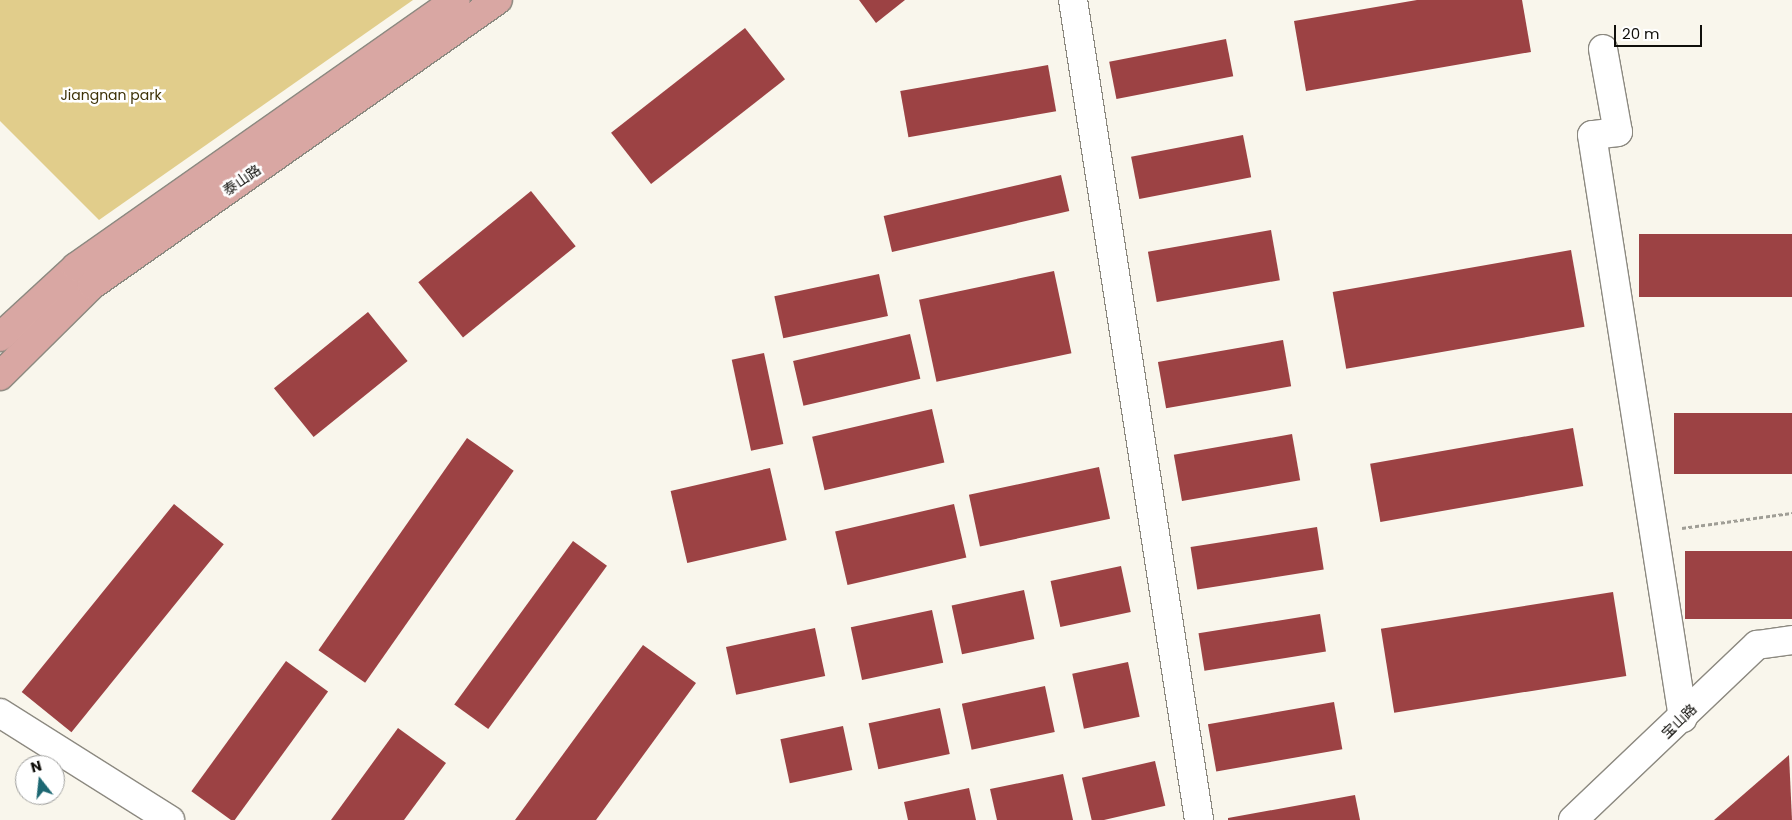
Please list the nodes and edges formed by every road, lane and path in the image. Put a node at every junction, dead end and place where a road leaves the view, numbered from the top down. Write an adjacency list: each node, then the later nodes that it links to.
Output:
1 (456, 0): 5 (main road, 泰山路)
2 (498, 0): 6 (main road, 泰山路)
3 (1073, 0): 13 (street)
4 (1603, 49): 8 (street)
5 (0, 337)
6 (0, 376)
7 (1792, 513): 8 (path)
8 (1651, 532): 11 (street)
9 (1792, 640): 11 (street, 宝山路)
10 (0, 713): 12 (street)
11 (1683, 718): 14 (street, 宝山路)
12 (170, 820)
13 (1199, 820)
14 (1573, 820)

